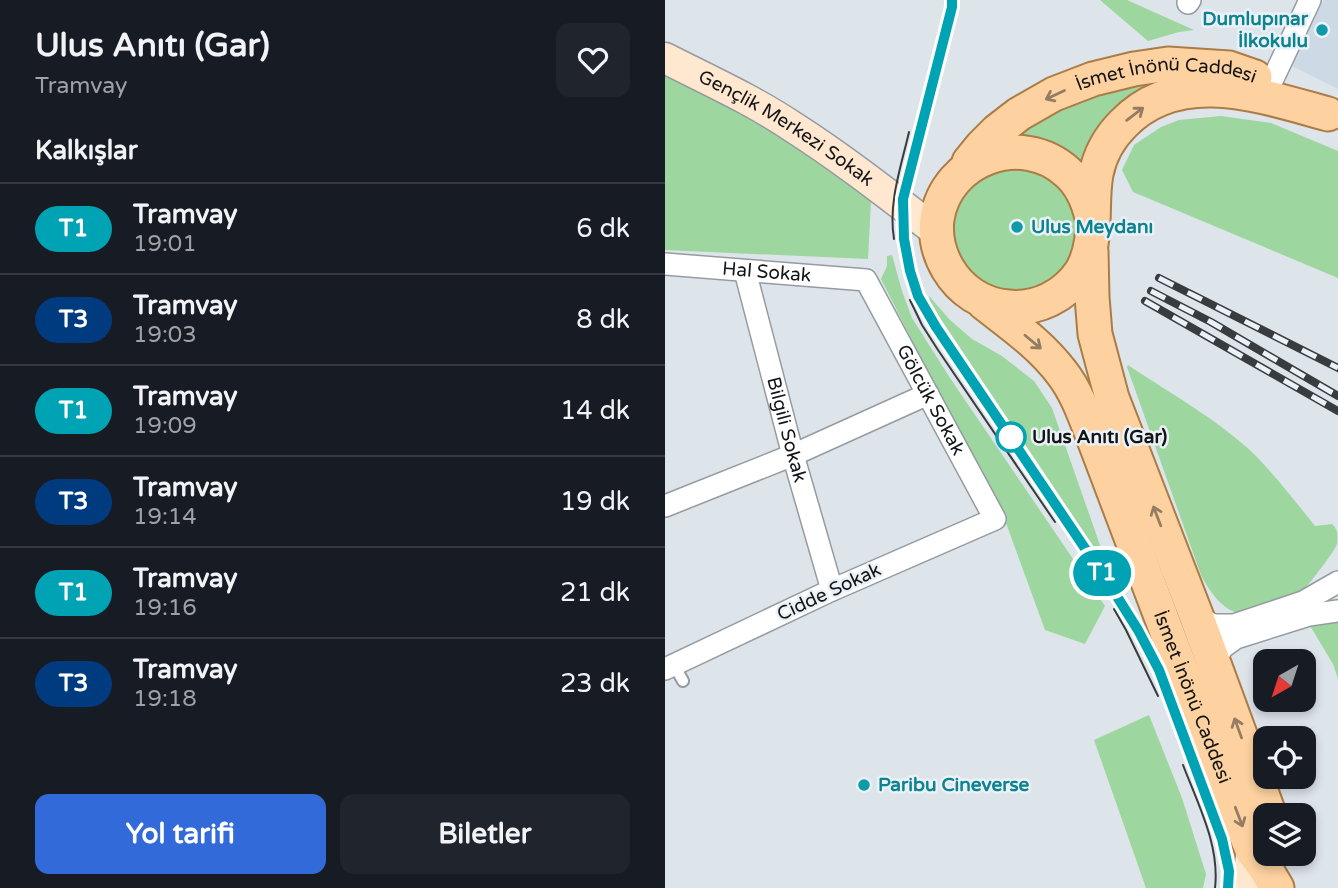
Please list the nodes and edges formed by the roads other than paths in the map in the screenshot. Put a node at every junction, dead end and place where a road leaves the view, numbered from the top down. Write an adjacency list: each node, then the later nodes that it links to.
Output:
1 (1310, 0): 3 (street)
2 (665, 58): 6 (main road, Gençlik Merkezi Sokak)
3 (1271, 82): 4 (main road, İsmet İnönü Caddesi); 5 (main road, İsmet İnönü Caddesi, one-way to 5)
4 (1333, 117): 7 (main road, İsmet İnönü Caddesi, one-way to 4)
5 (960, 174): 6 (main road); 7 (main road)
6 (937, 232): 11 (main road)
7 (1091, 232): 11 (main road); 19 (main road, İsmet İnönü Caddesi, one-way to 7)
8 (665, 264): 9 (street, Hal Sokak)
9 (745, 271): 10 (street, Hal Sokak); 13 (street, Bilgili Sokak)
10 (866, 279): 12 (street, Gölcük Sokak)
11 (980, 299): 23 (main road, İsmet İnönü Caddesi, one-way to 23)
12 (928, 394): 13 (street); 15 (street, Gölcük Sokak)
13 (793, 455): 14 (street); 17 (street, Bilgili Sokak)
14 (665, 506)
15 (995, 519): 17 (street, Cidde Sokak)
16 (1338, 582): 19 (street)
17 (832, 590): 21 (street, Cidde Sokak)
18 (1338, 611): 20 (street)
19 (1196, 615): 20 (main road, İsmet İnönü Caddesi)
20 (1214, 664): 22 (main road, İsmet İnönü Caddesi, one-way to 20)
21 (674, 672)
22 (1265, 803)
23 (1280, 875): 24 (main road)
24 (1241, 888)

